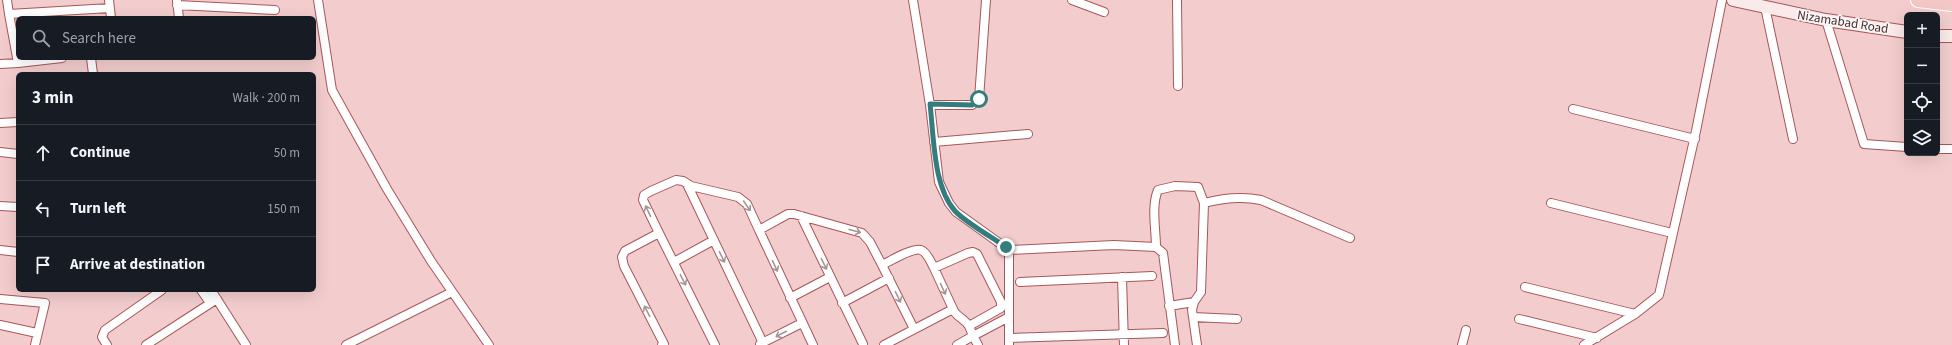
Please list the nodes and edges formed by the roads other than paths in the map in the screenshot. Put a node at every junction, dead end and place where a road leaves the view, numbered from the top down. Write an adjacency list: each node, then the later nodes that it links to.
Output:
1 (7, 0): 16 (street)
2 (318, 0): 71 (street)
3 (913, 0): 31 (street)
4 (986, 0): 31 (street)
5 (1072, 0): 15 (street)
6 (1177, 0): 30 (street)
7 (1722, 0): 36 (street)
8 (1732, 0): 13 (main road, Nizamabad Road)
9 (1918, 0): 12 (highway)
10 (177, 3): 14 (street); 18 (street)
11 (110, 4): 16 (street); 17 (street)
12 (1952, 4)
13 (1765, 7): 19 (main road, Nizamabad Road); 37 (street)
14 (275, 10)
15 (1104, 12)
16 (9, 14): 23 (street)
17 (111, 16)
18 (179, 16)
19 (1826, 20): 20 (main road, Nizamabad Road); 39 (street)
20 (1904, 32)
21 (1940, 36): 22 (main road)
22 (1952, 36)
23 (16, 52)
24 (17, 60): 27 (street)
25 (44, 60): 27 (street)
26 (91, 60): 29 (street)
27 (18, 63): 28 (street)
28 (0, 64)
29 (93, 72)
30 (1178, 86)
31 (930, 104): 38 (street)
32 (1573, 109): 36 (street)
33 (16, 122): 34 (street)
34 (0, 123)
35 (1028, 134): 38 (street)
36 (1694, 139): 52 (street)
37 (1793, 139)
38 (934, 142): 57 (street)
39 (1904, 147)
40 (1940, 149): 41 (street)
41 (1952, 149)
42 (0, 152): 43 (street)
43 (16, 154)
44 (687, 184): 50 (street, one-way to 50); 51 (street, one-way to 44); 54 (street)
45 (1204, 203): 53 (street); 55 (street); 76 (street)
46 (1551, 203): 52 (street)
47 (0, 206): 48 (street)
48 (16, 207)
49 (801, 216): 50 (street); 60 (street, one-way to 60); 63 (street, one-way to 63)
50 (759, 230): 72 (street, one-way to 72)
51 (659, 233): 59 (street); 102 (street, one-way to 51)
52 (1672, 233): 79 (street)
53 (1350, 238)
54 (714, 240): 59 (street); 95 (street, one-way to 95)
55 (1156, 247): 57 (street); 77 (street)
56 (0, 250): 58 (street)
57 (1009, 250): 80 (street)
58 (16, 252)
59 (674, 262): 103 (street, one-way to 103)
60 (882, 264): 61 (street); 65 (street)
61 (934, 268): 78 (street, one-way to 78); 86 (street)
62 (1152, 276): 64 (street)
63 (830, 277): 72 (street); 75 (street)
64 (1122, 277): 66 (street); 91 (street)
65 (889, 278): 75 (street); 87 (street, one-way to 87)
66 (1020, 282)
67 (1525, 287): 79 (street)
68 (159, 292): 97 (street)
69 (204, 292): 74 (street)
70 (212, 292): 74 (street)
71 (452, 292): 100 (street); 101 (street)
72 (790, 298): 84 (street)
73 (0, 299): 89 (street)
74 (214, 301): 98 (street); 99 (street)
75 (842, 302): 105 (street)
76 (1194, 302): 77 (street); 81 (street)
77 (1169, 306): 110 (street)
78 (953, 309): 86 (street); 87 (street)
79 (1635, 314): 93 (street)
80 (1009, 317): 92 (street); 94 (street)
81 (1193, 317): 82 (street); 111 (street)
82 (1237, 319)
83 (1519, 319): 93 (street)
84 (802, 323): 95 (street, one-way to 95); 104 (street)
85 (0, 325): 89 (street)
86 (969, 326): 92 (street)
87 (914, 329): 106 (street)
88 (1466, 330): 112 (street)
89 (37, 333): 96 (street)
90 (1163, 333): 91 (street)
91 (1124, 334): 94 (street); 109 (street)
92 (973, 336): 107 (street); 108 (street)
93 (1597, 338): 113 (street)
94 (1009, 341)
95 (761, 344)
96 (35, 345)
97 (107, 345)
98 (146, 345)
99 (246, 345)
100 (346, 345)
101 (489, 345)
102 (663, 345)
103 (715, 345)
104 (813, 345)
105 (861, 345)
106 (884, 345)
107 (957, 345)
108 (978, 345)
109 (1124, 345)
110 (1175, 345)
111 (1197, 345)
112 (1462, 345)
113 (1584, 345)

